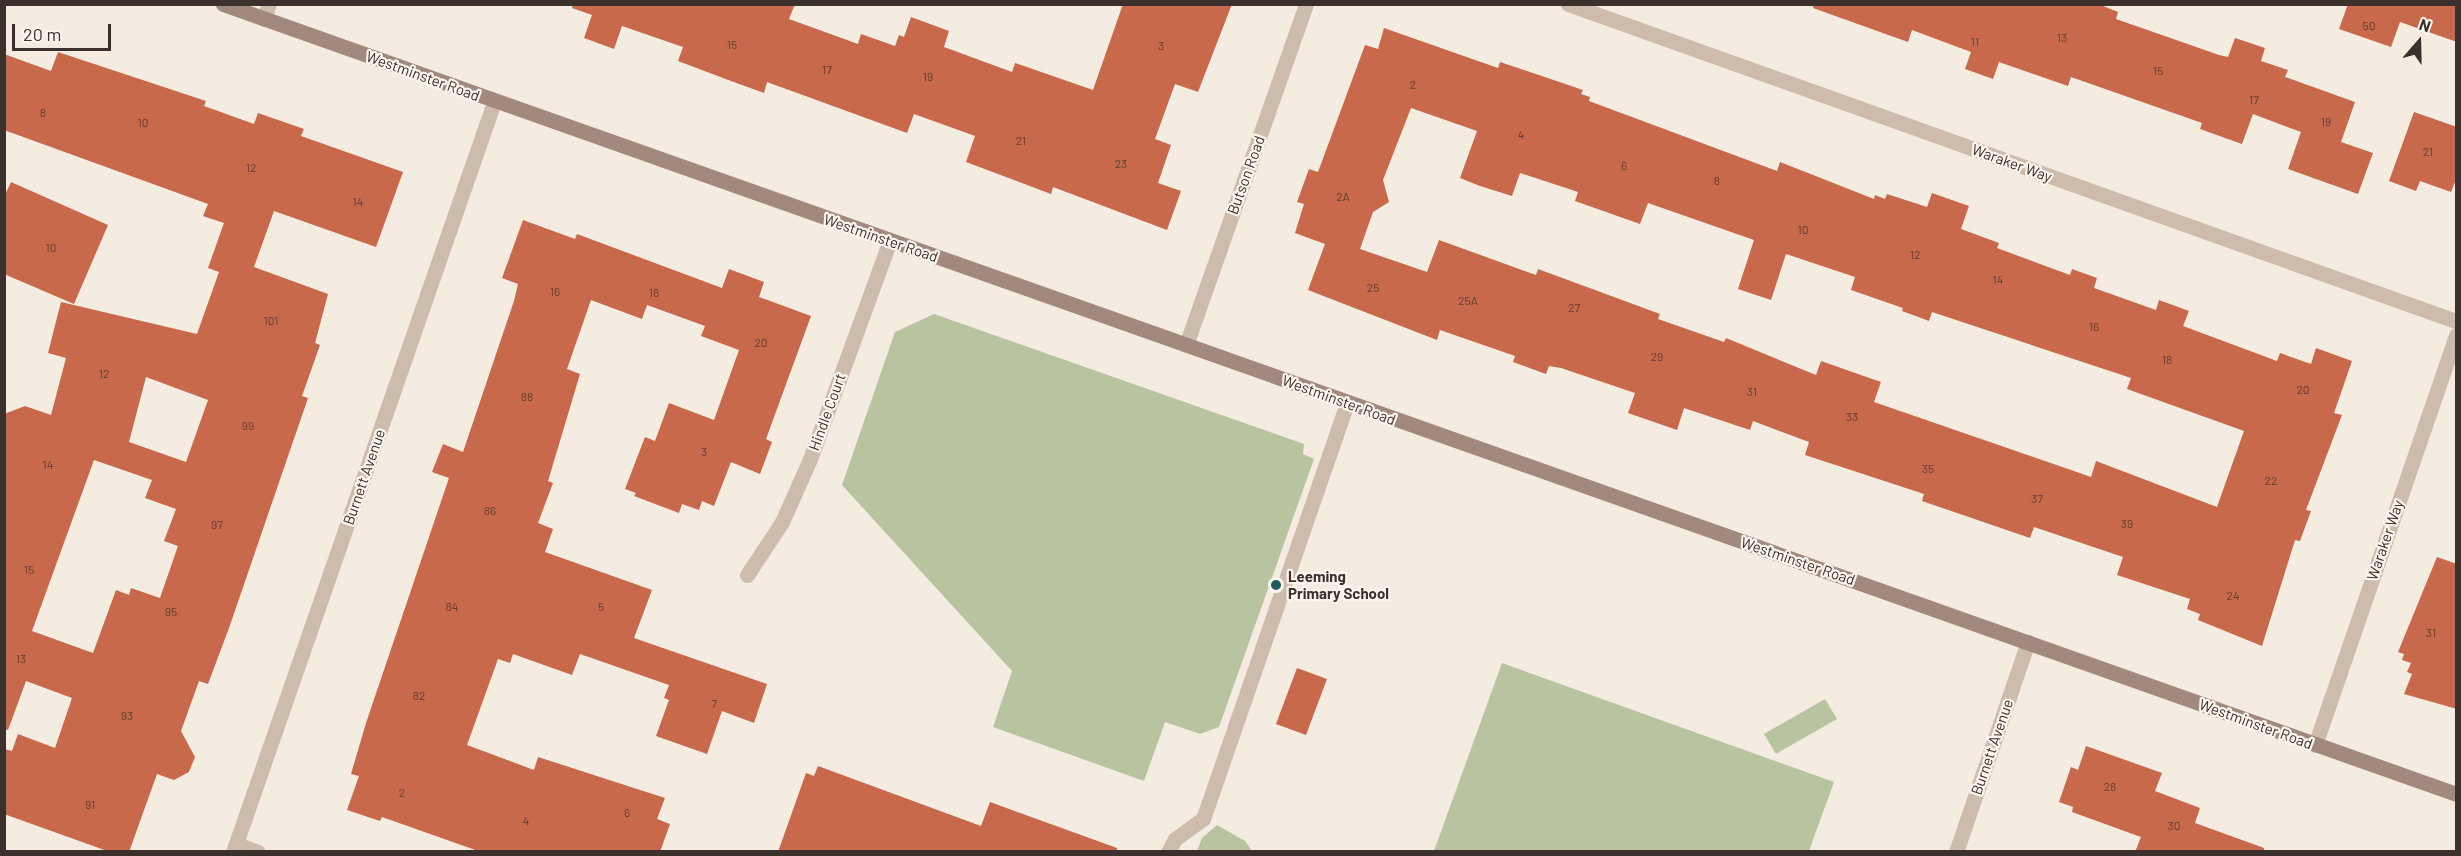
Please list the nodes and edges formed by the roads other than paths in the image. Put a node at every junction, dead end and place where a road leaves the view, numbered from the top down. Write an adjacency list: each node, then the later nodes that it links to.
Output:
1 (223, 4): 4 (main road, Westminster Road)
2 (1306, 4): 9 (street, Butson Road)
3 (1568, 4): 7 (street, Waraker Way)
4 (266, 12): 5 (main road, Westminster Road)
5 (494, 102): 6 (main road, Westminster Road); 15 (street, Burnett Avenue)
6 (890, 240): 9 (main road, Westminster Road); 11 (street, Hindle Court)
7 (2457, 321)
8 (2457, 335): 13 (street, Waraker Way)
9 (1186, 345): 10 (main road, Westminster Road)
10 (1347, 403): 12 (main road, Westminster Road); 17 (street)
11 (747, 575)
12 (2028, 642): 13 (main road, Westminster Road); 18 (street, Burnett Avenue)
13 (2315, 745): 14 (main road, Westminster Road)
14 (2457, 794)
15 (234, 848): 16 (street)
16 (258, 852)
17 (1168, 852)
18 (1956, 852)

